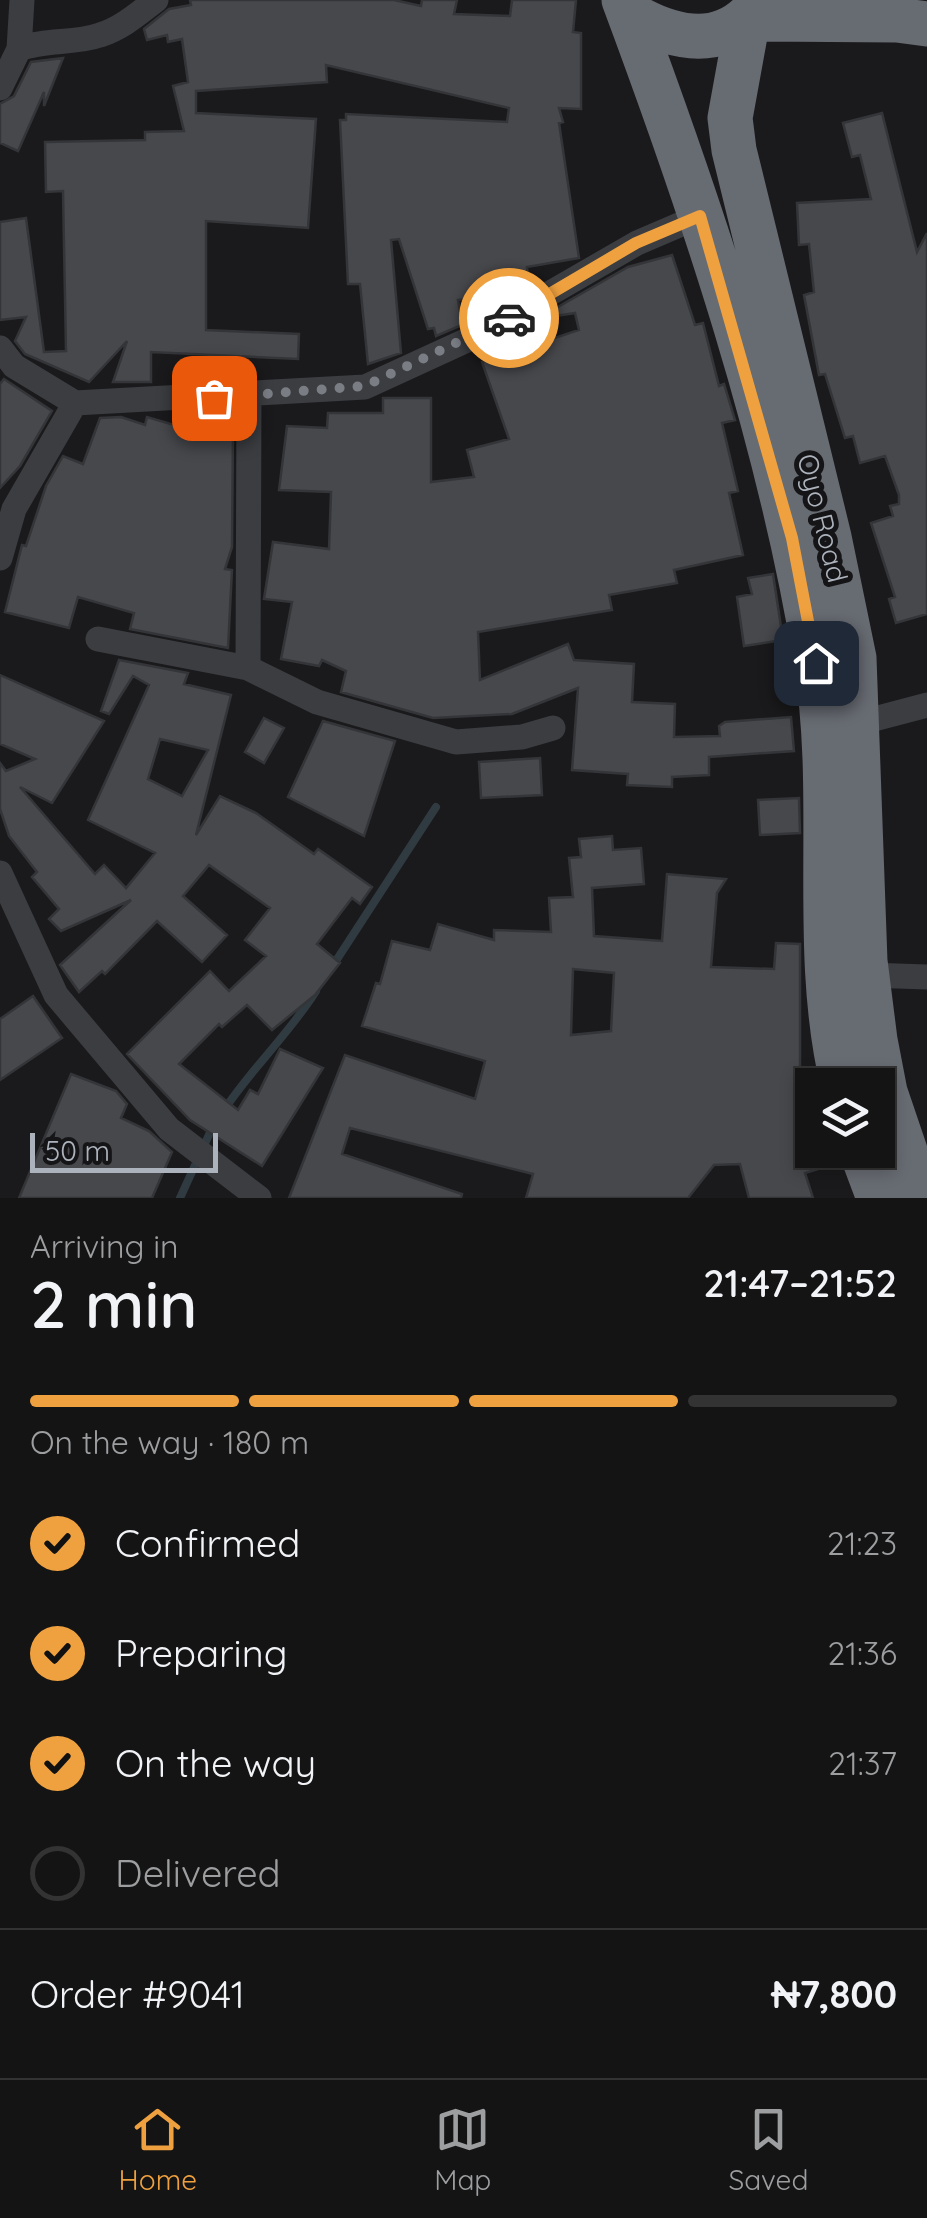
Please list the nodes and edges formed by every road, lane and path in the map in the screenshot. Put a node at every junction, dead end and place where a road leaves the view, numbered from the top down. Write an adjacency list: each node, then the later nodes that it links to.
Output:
1 (22, 0): 6 (street)
2 (156, 0): 6 (street)
3 (627, 7): 4 (highway); 8 (highway, Oyo Road)
4 (755, 10): 5 (highway); 16 (highway, Oyo Road)
5 (927, 24)
6 (19, 49): 7 (street)
7 (0, 88)
8 (700, 216): 10 (street); 21 (highway, Oyo Road)
9 (0, 348): 11 (street)
10 (250, 396): 11 (street); 14 (street)
11 (75, 403): 12 (street)
12 (0, 558)
13 (98, 639): 14 (street)
14 (248, 668): 17 (street)
15 (927, 705): 16 (street)
16 (859, 724): 19 (highway, Oyo Road)
17 (552, 728)
18 (0, 873): 23 (street)
19 (868, 975): 20 (street); 25 (highway, Oyo Road)
20 (927, 978)
21 (841, 1068)
22 (869, 1168): 24 (highway)
23 (259, 1198)
24 (880, 1198)
25 (921, 1198)

